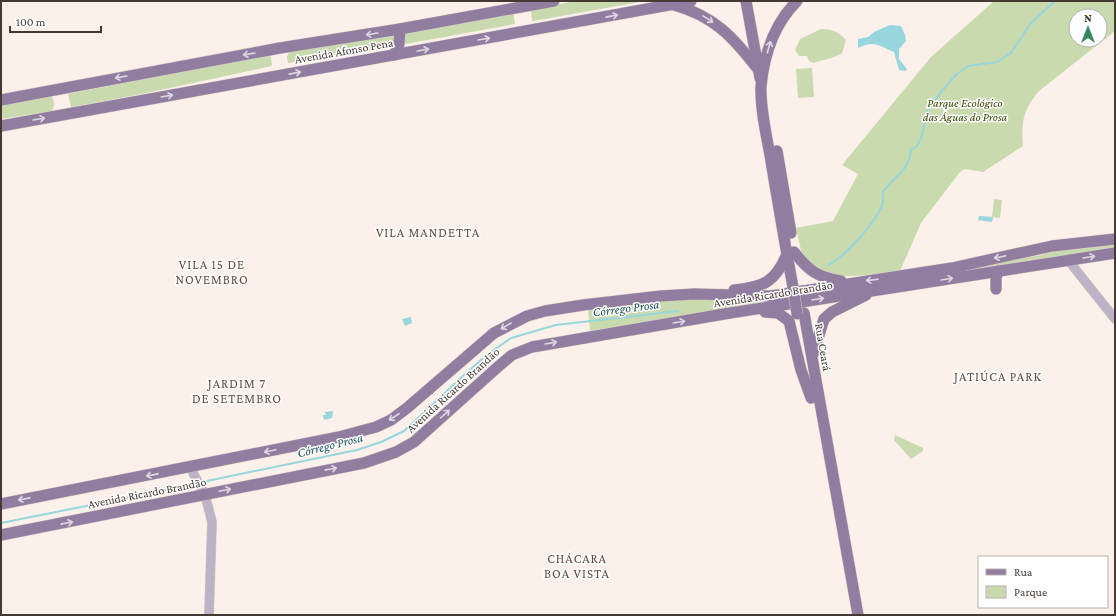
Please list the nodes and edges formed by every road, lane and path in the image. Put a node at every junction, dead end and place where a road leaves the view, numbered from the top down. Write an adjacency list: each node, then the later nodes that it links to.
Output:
1 (554, 1): 6 (main road, Avenida Afonso Pena)
2 (691, 1): 5 (main road, Avenida Afonso Pena)
3 (746, 1): 8 (main road, Rua Ceará)
4 (797, 1): 9 (main road, one-way to 4)
5 (672, 5): 7 (main road, Avenida Afonso Pena, one-way to 5); 8 (main road, one-way to 8)
6 (400, 29): 7 (main road); 10 (main road, Avenida Afonso Pena, one-way to 10)
7 (394, 55): 11 (main road, Avenida Afonso Pena, one-way to 7)
8 (758, 69): 9 (main road, Rua Ceará)
9 (761, 85): 14 (main road, Rua Ceará)
10 (1, 100)
11 (1, 126)
12 (1115, 240): 13 (main road, Avenida Ricardo Brandão)
13 (1038, 249): 16 (main road); 18 (main road, Avenida Ricardo Brandão, one-way to 18)
14 (791, 253): 18 (main road); 21 (main road); 23 (main road, Rua Ceará, bridge)
15 (1115, 253): 16 (main road, Avenida Ricardo Brandão, one-way to 15)
16 (1068, 260): 17 (main road, Avenida Ricardo Brandão); 24 (street)
17 (998, 271): 19 (main road); 20 (main road, Avenida Ricardo Brandão, one-way to 17)
18 (856, 282): 21 (main road, Avenida Ricardo Brandão)
19 (996, 289)
20 (876, 290): 22 (main road, Avenida Ricardo Brandão, one-way to 20); 25 (main road)
21 (694, 294): 27 (main road, Avenida Ricardo Brandão, one-way to 27)
22 (724, 314): 26 (main road); 28 (main road, Avenida Ricardo Brandão, one-way to 22)
23 (801, 314): 25 (main road, Rua Ceará); 26 (main road, Rua Ceará)
24 (1115, 319)
25 (812, 358): 33 (main road, Rua Ceará)
26 (812, 398): 32 (main road, Rua Ceará)
27 (191, 469): 28 (street); 29 (main road, Avenida Ricardo Brandão, one-way to 29)
28 (203, 491): 30 (main road, Avenida Ricardo Brandão, one-way to 28); 31 (street)
29 (1, 504)
30 (1, 535)
31 (209, 615)
32 (850, 615)
33 (858, 615)

